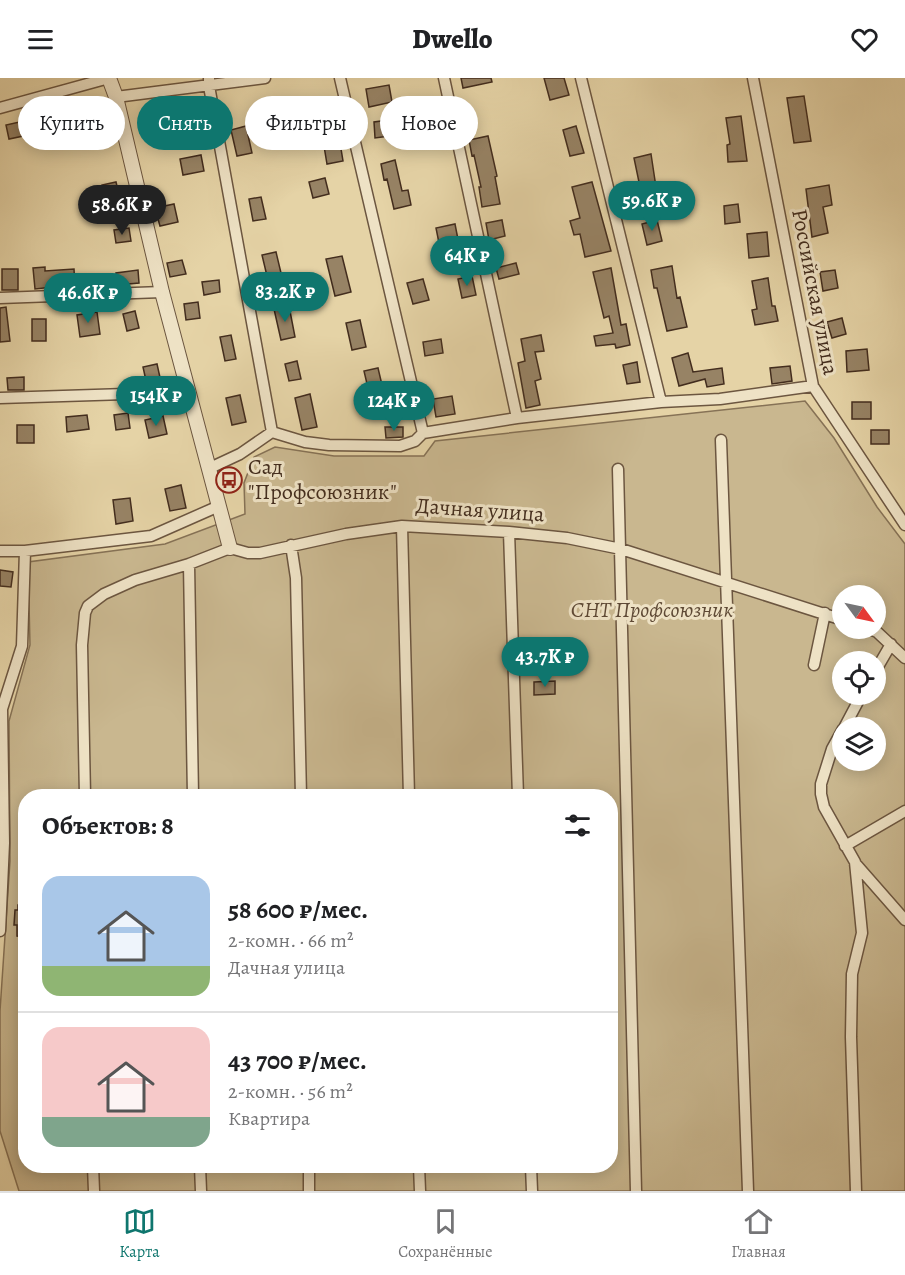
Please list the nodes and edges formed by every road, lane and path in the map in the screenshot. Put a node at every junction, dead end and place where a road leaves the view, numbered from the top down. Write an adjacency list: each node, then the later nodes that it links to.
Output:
1 (109, 78): 8 (street); 10 (street)
2 (265, 78): 7 (street)
3 (340, 78): 20 (street)
4 (444, 78): 18 (street)
5 (581, 78): 17 (street)
6 (753, 78): 14 (street, Российская улица)
7 (209, 82): 9 (street); 19 (street)
8 (116, 96)
9 (122, 96)
10 (0, 108)
11 (125, 135): 12 (street)
12 (162, 292): 13 (street); 15 (street)
13 (0, 298)
14 (813, 386): 17 (street); 25 (street, Российская улица)
15 (189, 392): 16 (street); 22 (street)
16 (0, 398)
17 (661, 402): 18 (street)
18 (517, 418): 20 (street)
19 (272, 432): 20 (street); 22 (street)
20 (423, 433)
21 (721, 440): 34 (street)
22 (210, 468): 24 (street)
23 (618, 469): 30 (street)
24 (219, 506): 29 (street); 32 (street)
25 (905, 525)
26 (402, 526): 27 (street, Дачная улица); 28 (street, Дачная улица); 47 (street)
27 (509, 532): 30 (street, Дачная улица); 48 (street)
28 (291, 545): 29 (street, Дачная улица); 46 (street)
29 (230, 548): 33 (street)
30 (621, 549): 34 (street, Дачная улица); 65 (street)
31 (0, 551): 32 (street)
32 (25, 551): 42 (street)
33 (189, 564): 44 (street); 45 (street)
34 (725, 582): 35 (street, Дачная улица); 66 (street)
35 (825, 613): 36 (street, Дачная улица); 41 (street)
36 (832, 616)
37 (885, 639): 38 (street)
38 (891, 644): 39 (street); 40 (street)
39 (886, 653)
40 (905, 658)
41 (814, 665)
42 (1, 709): 50 (street)
43 (832, 749): 51 (street)
44 (85, 789)
45 (193, 789)
46 (301, 789)
47 (410, 789)
48 (518, 789)
49 (905, 811): 51 (street)
50 (2, 843): 54 (street)
51 (845, 846): 52 (street)
52 (855, 862): 53 (street); 67 (street)
53 (905, 920)
54 (0, 932)
55 (93, 1173): 60 (street)
56 (200, 1173): 61 (street)
57 (309, 1173): 62 (street)
58 (419, 1173): 63 (street)
59 (531, 1173): 64 (street)
60 (94, 1191)
61 (201, 1191)
62 (309, 1191)
63 (420, 1191)
64 (532, 1191)
65 (636, 1191)
66 (748, 1191)
67 (856, 1191)

